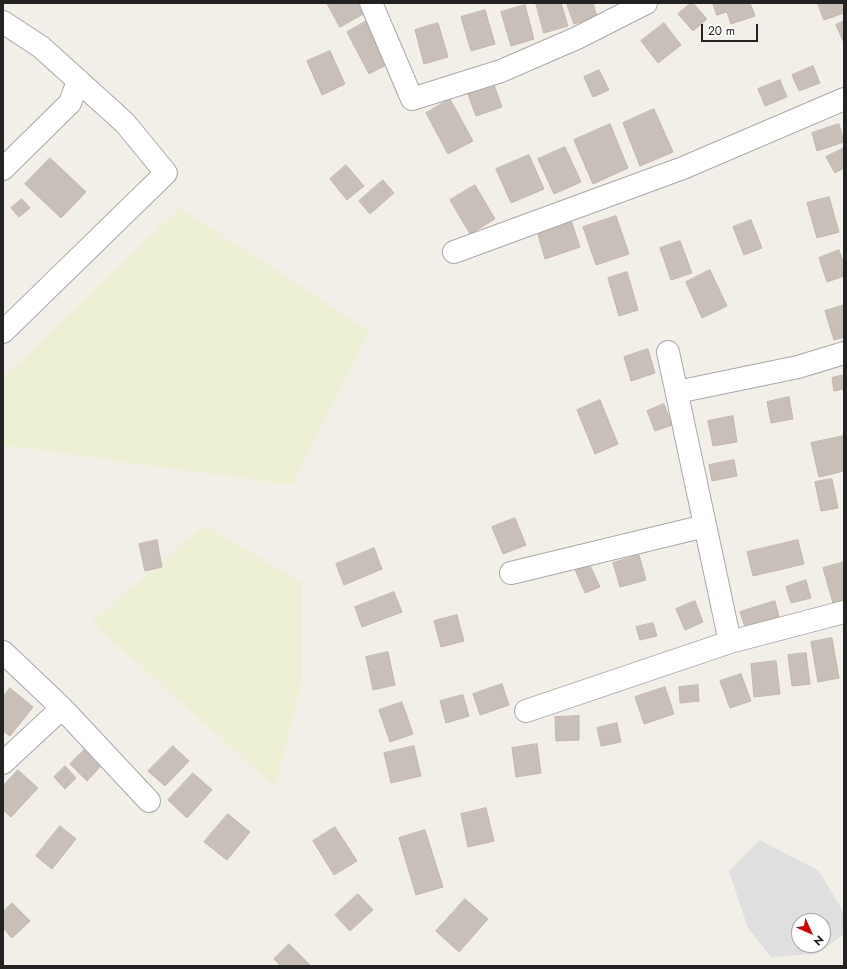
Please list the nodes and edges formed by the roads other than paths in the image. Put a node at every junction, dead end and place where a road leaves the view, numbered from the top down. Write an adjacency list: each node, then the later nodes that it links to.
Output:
1 (370, 3): 2 (street)
2 (646, 3)
3 (3, 22): 4 (street)
4 (78, 81): 6 (street); 8 (street)
5 (844, 98): 7 (street)
6 (3, 169)
7 (454, 252)
8 (3, 332)
9 (668, 352): 11 (street)
10 (844, 353): 11 (street)
11 (677, 392): 12 (street)
12 (705, 526): 13 (street); 15 (street)
13 (511, 573)
14 (844, 612): 15 (street)
15 (730, 642): 18 (street)
16 (3, 652): 17 (street)
17 (62, 708): 19 (street); 20 (street)
18 (526, 711)
19 (3, 763)
20 (149, 801)

